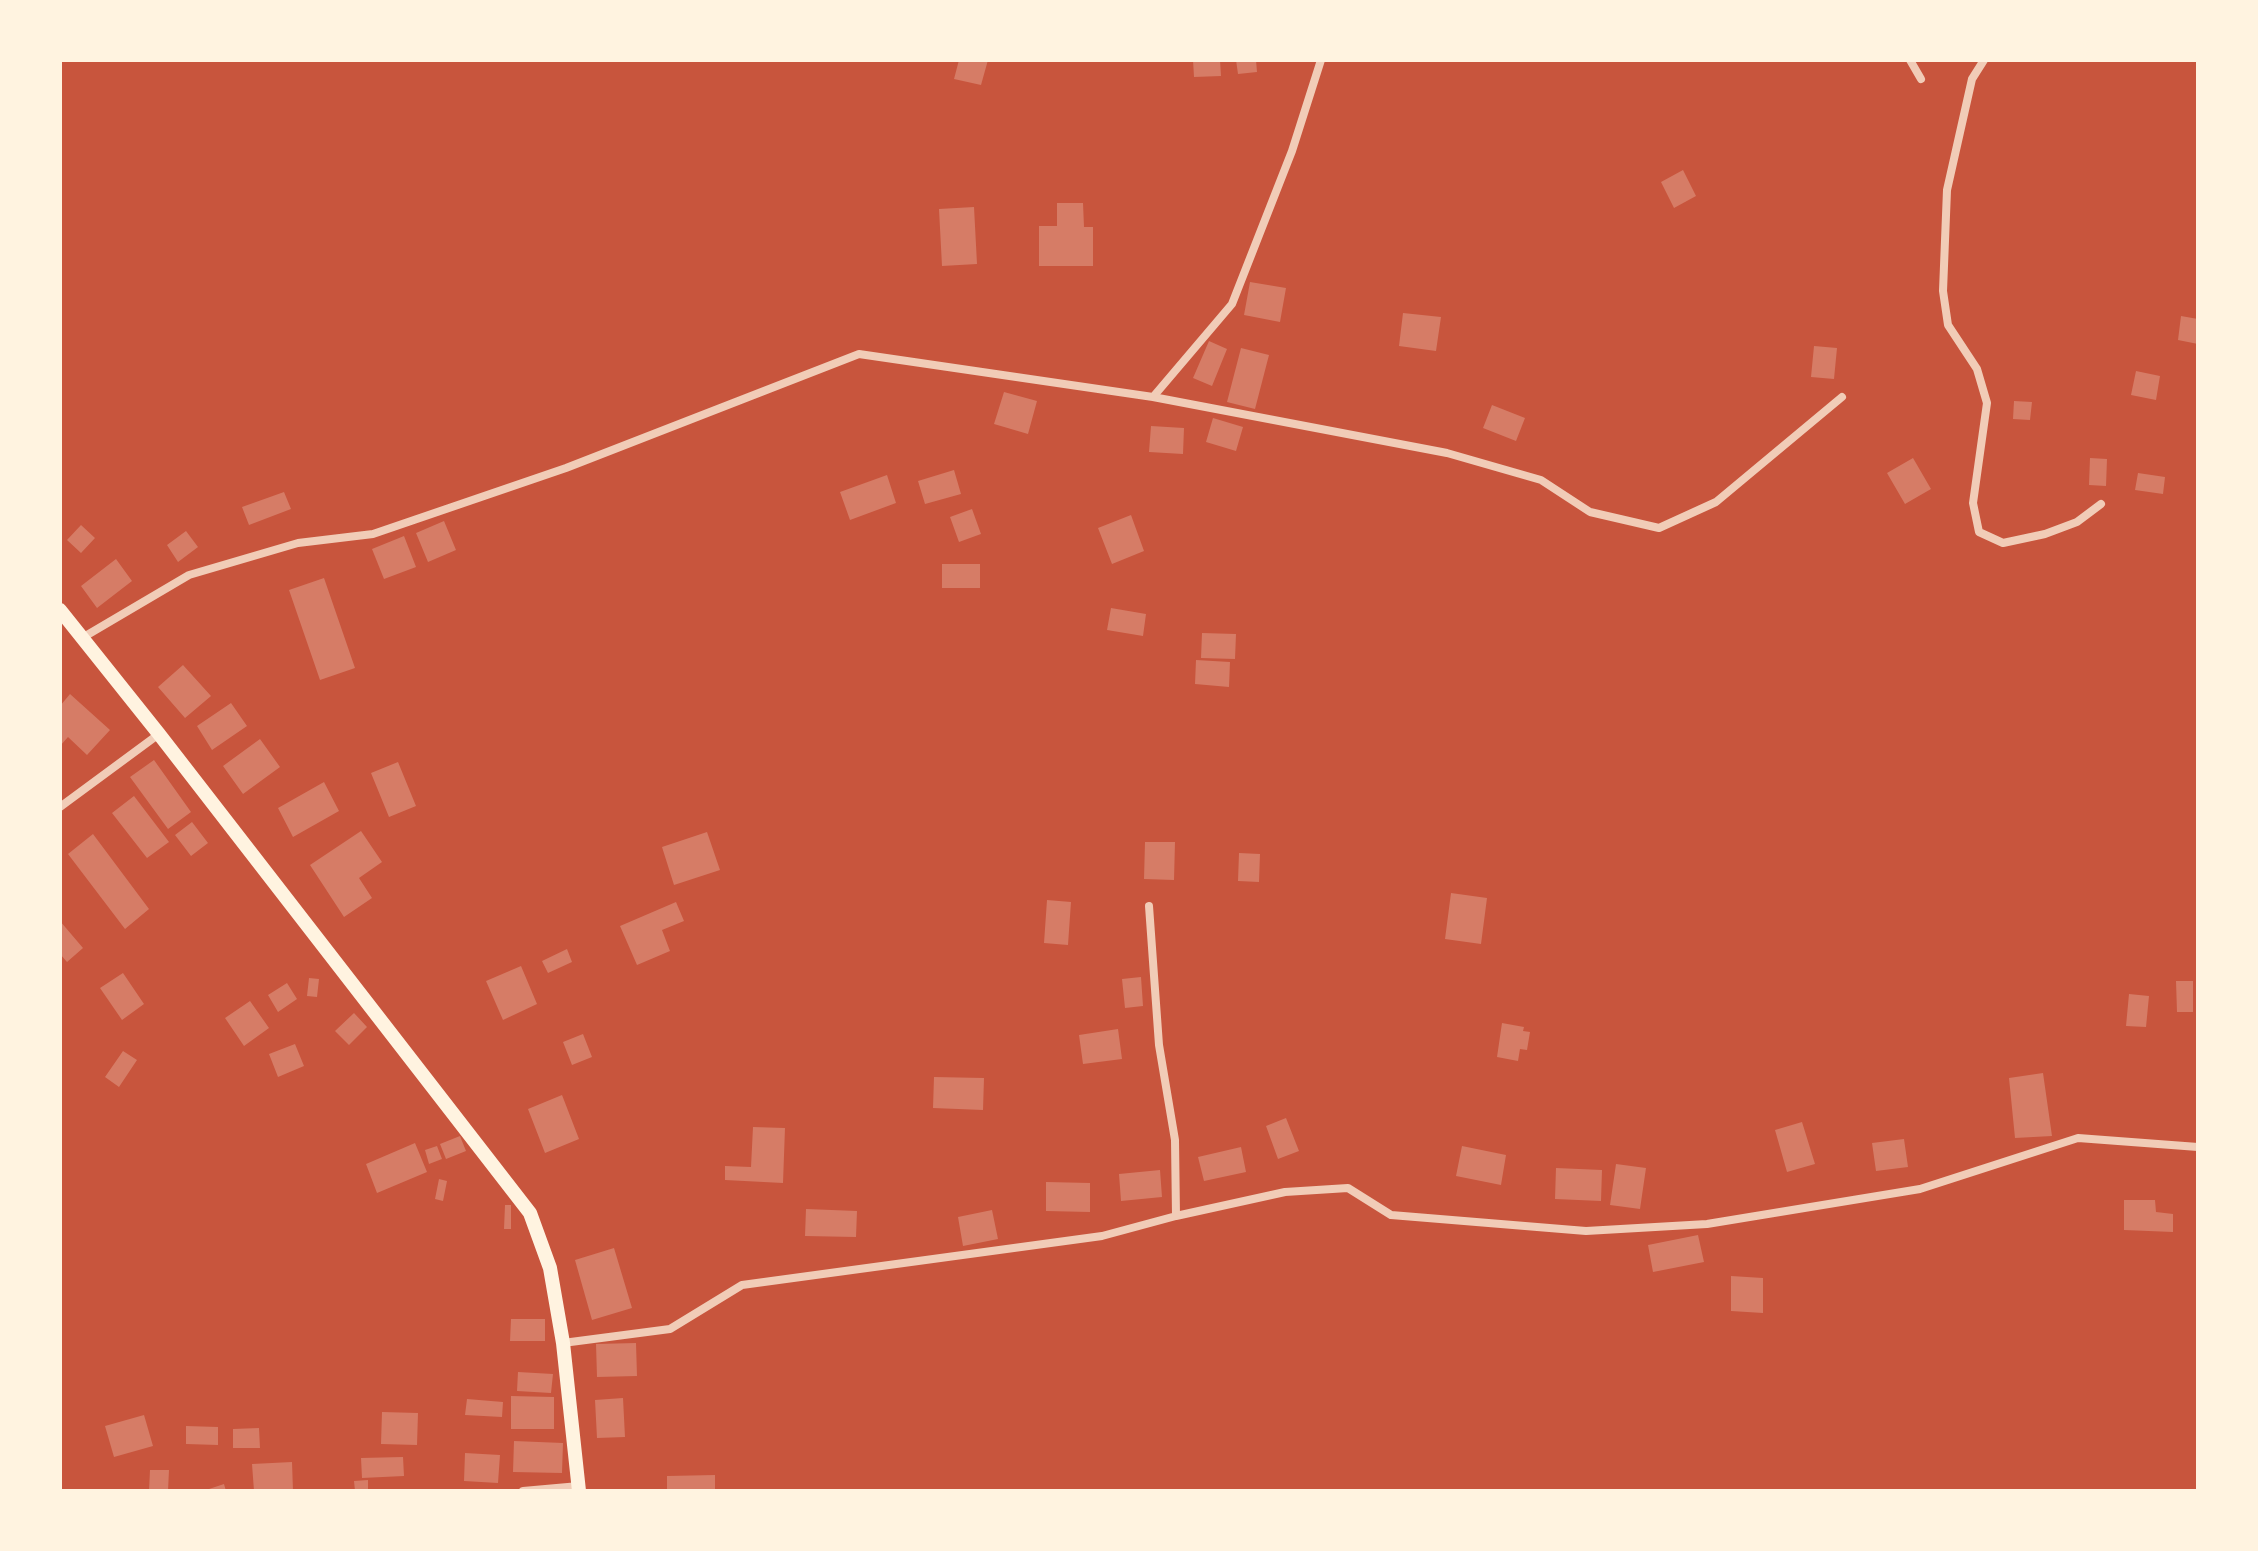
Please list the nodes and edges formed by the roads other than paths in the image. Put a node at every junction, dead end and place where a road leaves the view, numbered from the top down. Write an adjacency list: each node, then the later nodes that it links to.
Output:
1 (1321, 60): 5 (street)
2 (1910, 60): 4 (street)
3 (1984, 60): 7 (street)
4 (1921, 79)
5 (1153, 397): 6 (street); 9 (street)
6 (1842, 397)
7 (2101, 504)
8 (60, 610): 9 (main road)
9 (82, 638): 10 (main road)
10 (159, 734): 11 (street); 15 (main road)
11 (60, 807)
12 (1149, 906): 14 (street)
13 (2198, 1147): 14 (street)
14 (1176, 1216): 15 (street)
15 (563, 1343): 16 (main road)
16 (579, 1488): 17 (street)
17 (523, 1491)

